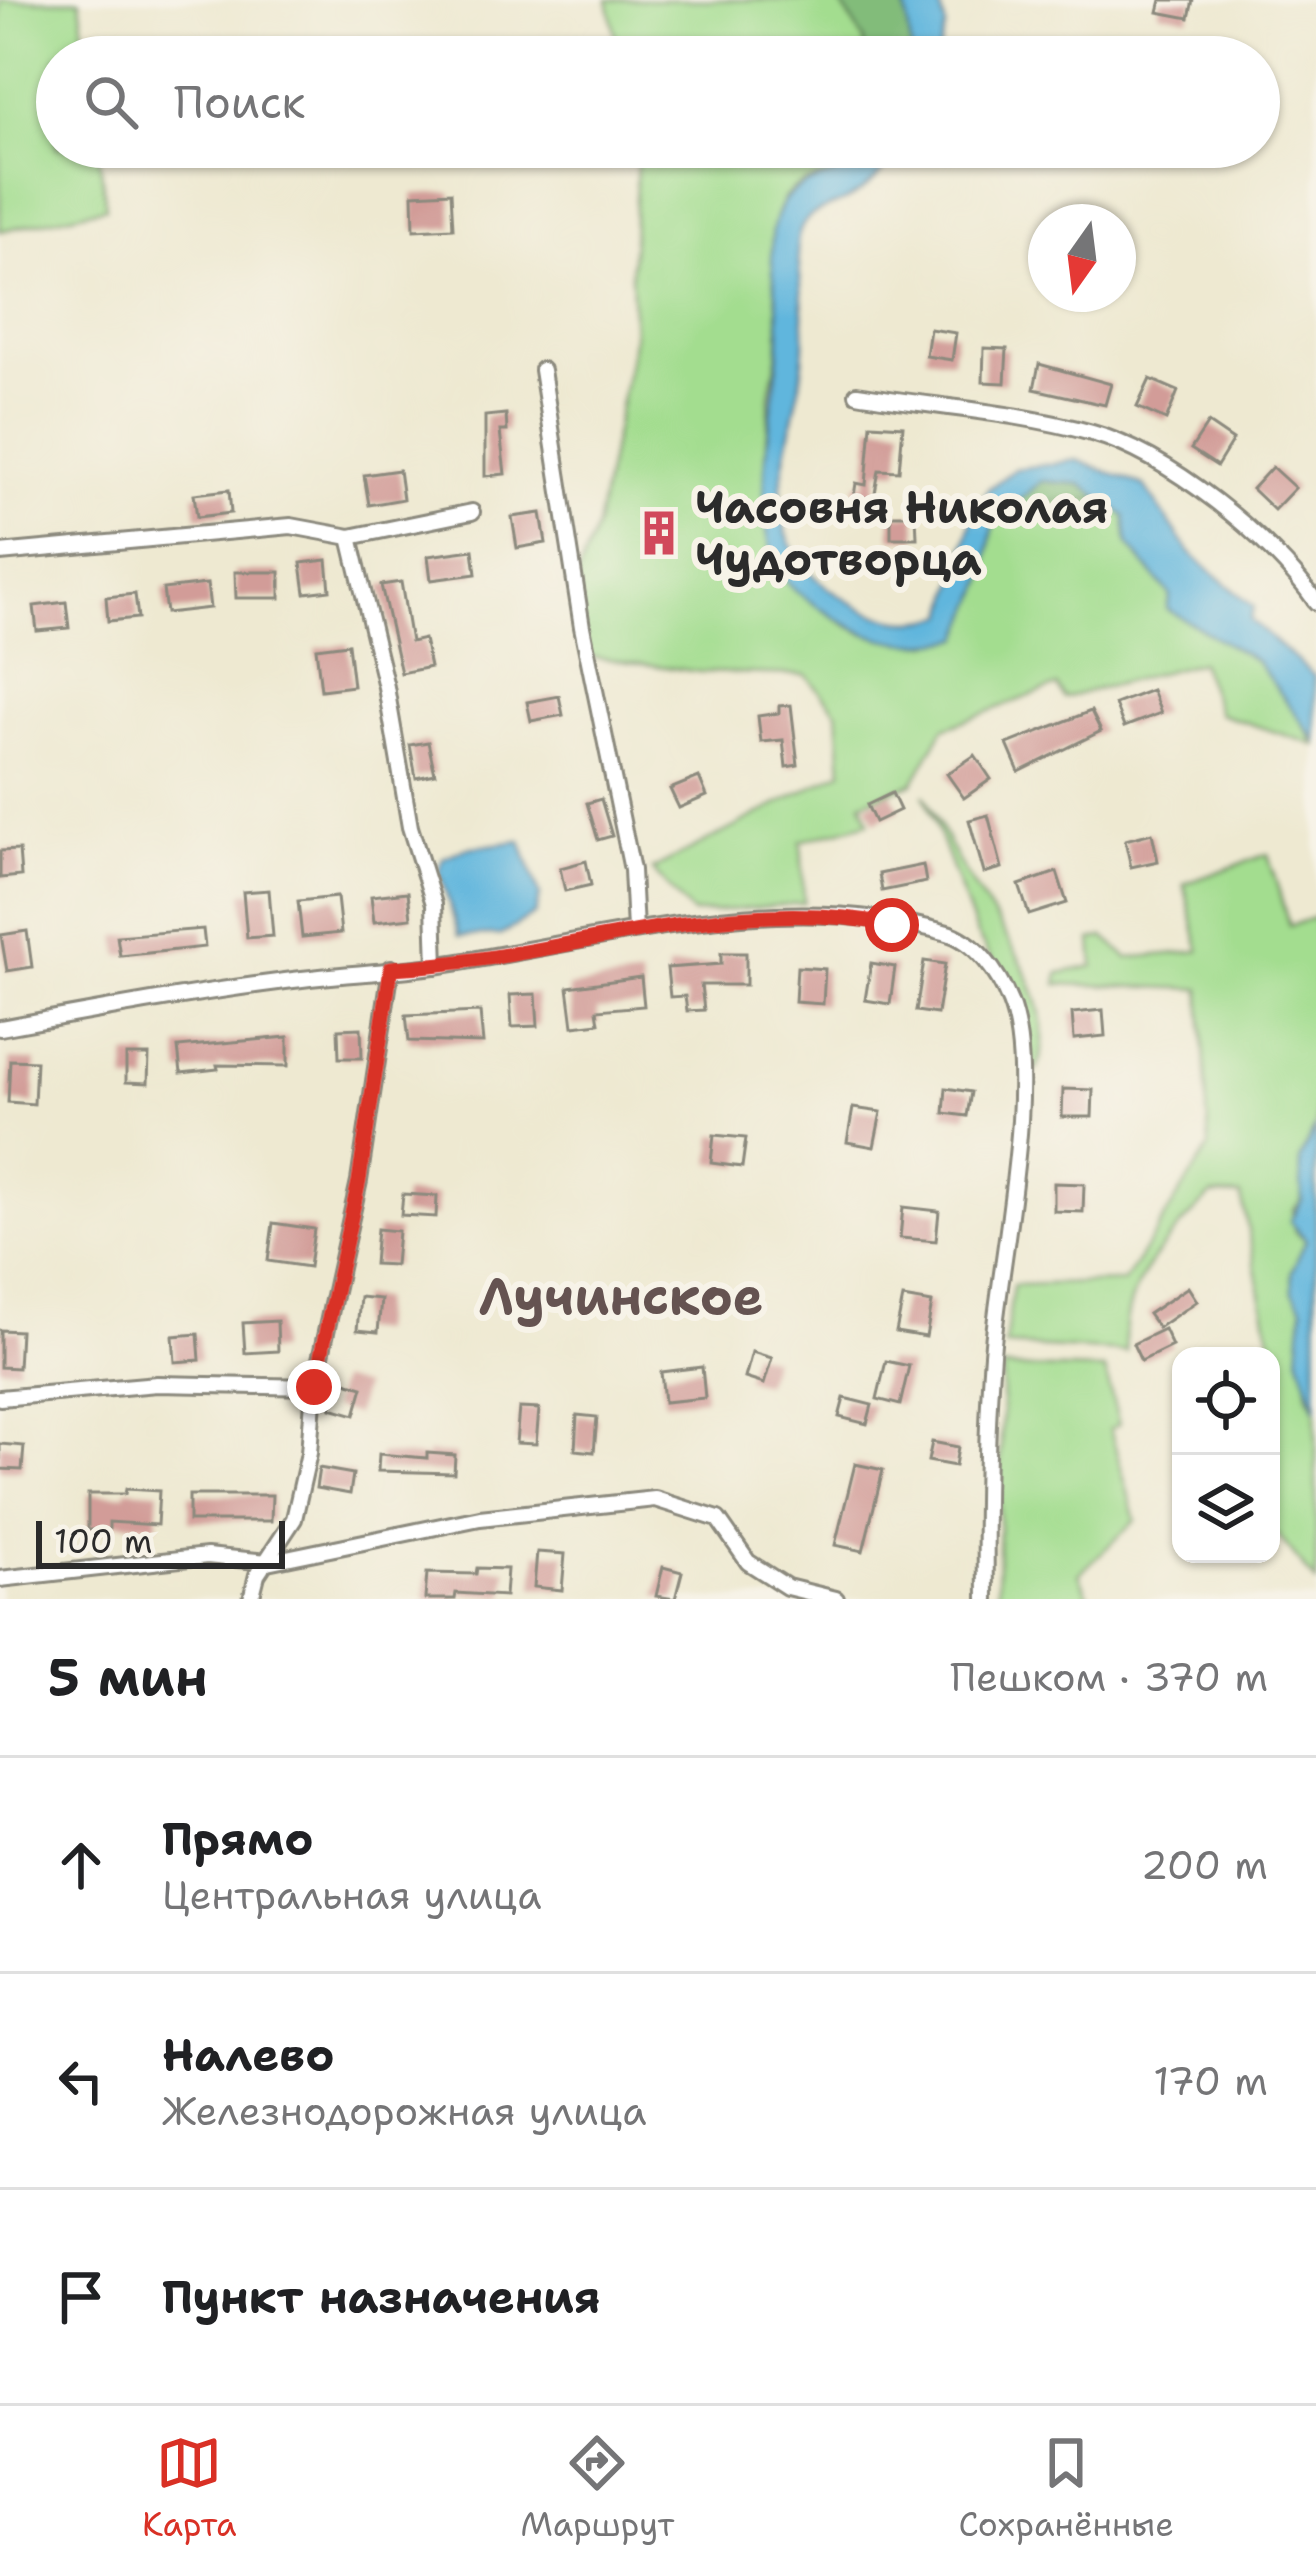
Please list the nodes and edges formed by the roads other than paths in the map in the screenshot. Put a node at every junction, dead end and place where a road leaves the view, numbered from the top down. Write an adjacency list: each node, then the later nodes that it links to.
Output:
1 (542, 370): 7 (street)
2 (857, 394): 6 (street)
3 (472, 512): 4 (street)
4 (350, 537): 5 (street); 8 (street)
5 (0, 553)
6 (1316, 602)
7 (634, 930): 8 (street); 17 (street)
8 (436, 966): 9 (street)
9 (391, 968): 10 (street); 11 (street)
10 (0, 1028)
11 (314, 1387): 12 (street); 13 (street)
12 (0, 1398)
13 (267, 1562): 14 (street); 15 (street); 16 (street)
14 (0, 1579)
15 (251, 1599)
16 (836, 1599)
17 (986, 1599)

